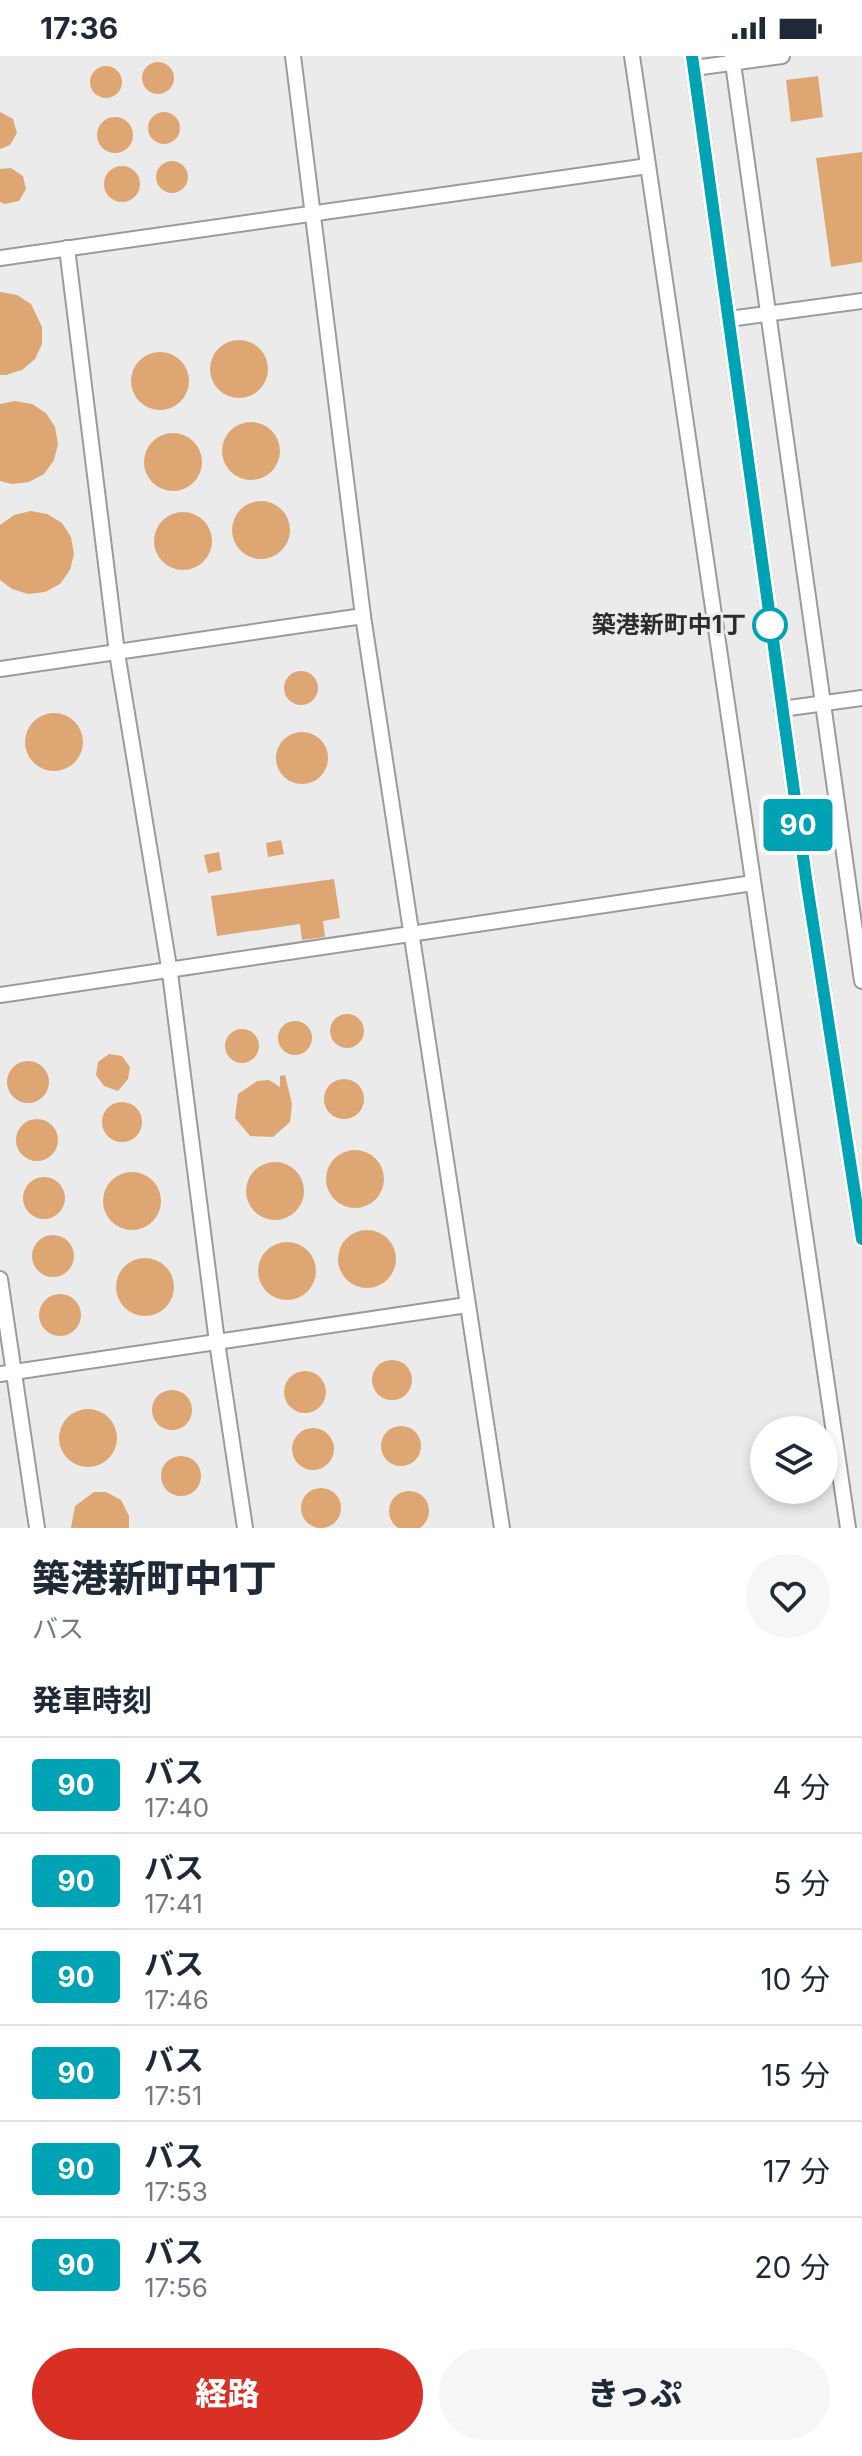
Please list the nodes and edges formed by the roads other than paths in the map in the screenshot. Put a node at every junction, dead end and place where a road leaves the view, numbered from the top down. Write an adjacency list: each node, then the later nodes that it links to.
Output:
1 (293, 56): 7 (street)
2 (632, 56): 6 (street)
3 (782, 56): 4 (street)
4 (732, 59): 5 (street); 11 (street)
5 (693, 62): 12 (street)
6 (648, 166): 7 (street); 19 (street)
7 (310, 214): 8 (street); 13 (street)
8 (67, 248): 9 (street); 14 (street)
9 (0, 258)
10 (862, 301): 11 (street)
11 (768, 313): 12 (street); 17 (street)
12 (729, 319): 18 (street)
13 (363, 616): 14 (street); 20 (street)
14 (117, 653): 15 (street); 21 (street)
15 (0, 669)
16 (862, 698): 17 (street)
17 (822, 703): 18 (street); 22 (street)
18 (782, 709): 24 (street)
19 (753, 883): 20 (street); 32 (street)
20 (413, 932): 21 (street); 26 (street)
21 (170, 973): 23 (street); 27 (street)
22 (862, 981)
23 (0, 995)
24 (862, 1239)
25 (0, 1279): 28 (street)
26 (467, 1305): 27 (street); 31 (street)
27 (217, 1342): 28 (street); 30 (street)
28 (7, 1372): 29 (street)
29 (37, 1528)
30 (245, 1528)
31 (502, 1528)
32 (848, 1528)

